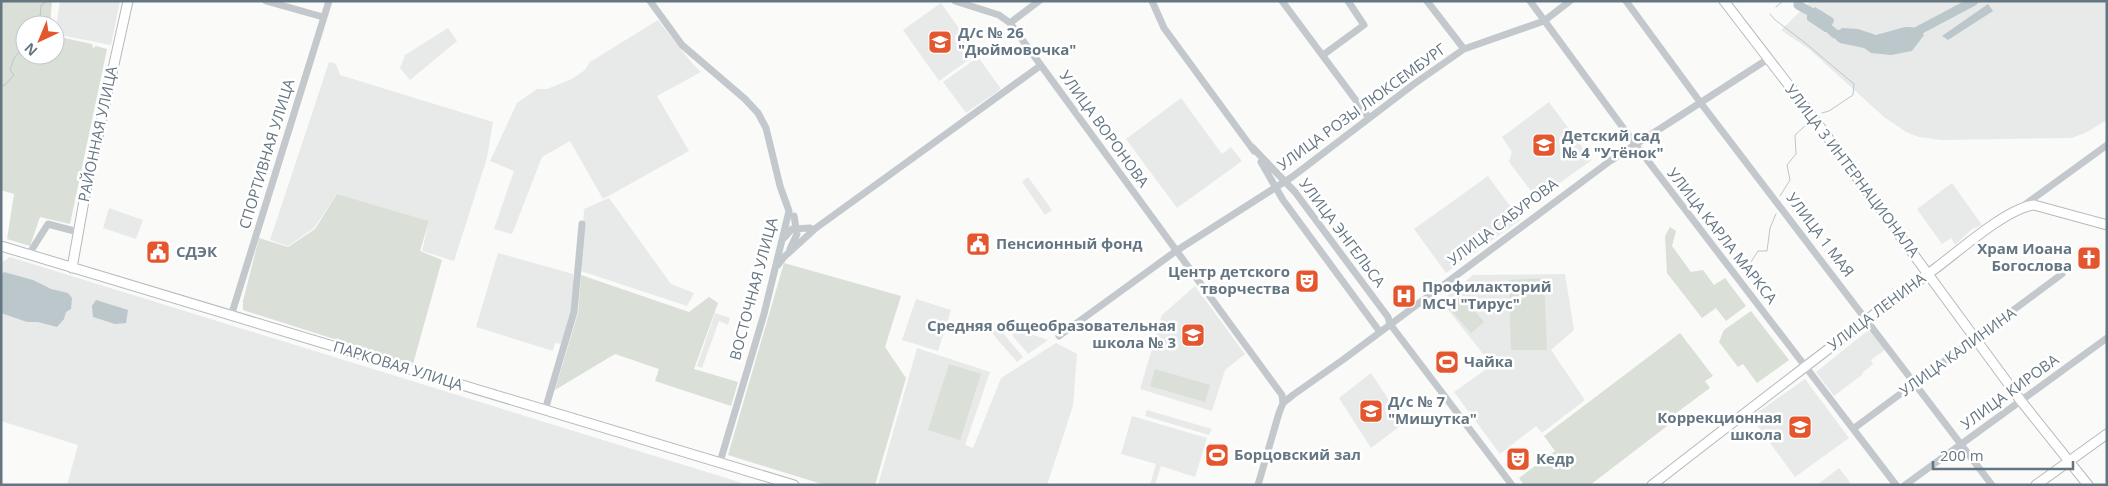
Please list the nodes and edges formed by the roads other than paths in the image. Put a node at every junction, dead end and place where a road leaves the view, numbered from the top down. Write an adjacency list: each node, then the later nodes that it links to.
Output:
1 (128, 1): 36 (main road, РАЙОННАЯ УЛИЦА)
2 (266, 1): 15 (street)
3 (329, 1): 15 (street, СПОРТИВНАЯ УЛИЦА)
4 (650, 1): 30 (street, ВОСТОЧНАЯ УЛИЦА)
5 (955, 1): 17 (street, УЛИЦА ВОРОНОВА)
6 (1039, 1): 17 (street)
7 (1152, 1): 26 (street, УЛИЦА ЭНГЕЛЬСА)
8 (1282, 1): 19 (street)
9 (1348, 1): 19 (street)
10 (1427, 1): 18 (street)
11 (1530, 1): 16 (street, УЛИЦА КАРЛА МАРКСА)
12 (1570, 1): 16 (street, УЛИЦА РОЗЫ ЛЮКСЕМБУРГ)
13 (1626, 1): 22 (street, УЛИЦА 1 МАЯ)
14 (1724, 1): 20 (main road, УЛИЦА 3 ИНТЕРНАЦИОНАЛА)
15 (323, 17): 47 (street, СПОРТИВНАЯ УЛИЦА)
16 (1544, 20): 18 (street, УЛИЦА РОЗЫ ЛЮКСЕМБУРГ); 24 (street, УЛИЦА КАРЛА МАРКСА)
17 (1010, 23): 21 (street, УЛИЦА ВОРОНОВА)
18 (1464, 49): 23 (street, УЛИЦА РОЗЫ ЛЮКСЕМБУРГ)
19 (1323, 55): 23 (street)
20 (1768, 59): 22 (street, УЛИЦА САБУРОВА); 45 (main road, УЛИЦА 3 ИНТЕРНАЦИОНАЛА)
21 (1040, 66): 34 (street); 40 (street, УЛИЦА ВОРОНОВА)
22 (1700, 102): 24 (street, УЛИЦА САБУРОВА); 48 (street, УЛИЦА 1 МАЯ)
23 (1369, 118): 27 (street, УЛИЦА РОЗЫ ЛЮКСЕМБУРГ)
24 (1635, 144): 49 (street, УЛИЦА САБУРОВА); 54 (street, УЛИЦА КАРЛА МАРКСА)
25 (2107, 145): 29 (street, УЛИЦА ЛЕНИНА)
26 (1252, 147): 27 (street, УЛИЦА ЭНГЕЛЬСА); 28 (street, УЛИЦА ЭНГЕЛЬСА)
27 (1285, 181): 28 (street, УЛИЦА РОЗЫ ЛЮКСЕМБУРГ); 49 (street, УЛИЦА ЭНГЕЛЬСА)
28 (1275, 187): 40 (street, УЛИЦА РОЗЫ ЛЮКСЕМБУРГ); 50 (street, УЛИЦА ЭНГЕЛЬСА)
29 (2023, 206): 32 (main road); 45 (main road, УЛИЦА ЛЕНИНА)
30 (791, 214): 33 (street); 34 (street); 35 (street, ВОСТОЧНАЯ УЛИЦА)
31 (582, 224): 58 (street)
32 (2107, 225)
33 (797, 228): 34 (street); 35 (street); 38 (street)
34 (813, 228): 37 (street)
35 (787, 230): 38 (street); 44 (street, ВОСТОЧНАЯ УЛИЦА)
36 (78, 232): 41 (street); 43 (main road, РАЙОННАЯ УЛИЦА)
37 (809, 236): 38 (street); 42 (street)
38 (796, 239): 42 (street)
39 (1, 246): 41 (main road, ПАРКОВАЯ УЛИЦА)
40 (1176, 251): 51 (street, УЛИЦА РОЗЫ ЛЮКСЕМБУРГ); 57 (street, УЛИЦА ВОРОНОВА)
41 (29, 254): 43 (main road, ПАРКОВАЯ УЛИЦА)
42 (786, 255): 44 (street)
43 (72, 268): 47 (main road, ПАРКОВАЯ УЛИЦА)
44 (776, 270): 62 (street, ВОСТОЧНАЯ УЛИЦА)
45 (1928, 274): 48 (main road, УЛИЦА ЛЕНИНА); 52 (main road, УЛИЦА 3 ИНТЕРНАЦИОНАЛА)
46 (2062, 274): 52 (street, УЛИЦА КАЛИНИНА)
47 (232, 316): 58 (main road, ПАРКОВАЯ УЛИЦА)
48 (1866, 319): 54 (main road, УЛИЦА ЛЕНИНА); 55 (street, УЛИЦА 1 МАЯ)
49 (1390, 324): 50 (street, УЛИЦА САБУРОВА); 66 (street, УЛИЦА ЭНГЕЛЬСА)
50 (1380, 332): 57 (street, УЛИЦА САБУРОВА)
51 (1059, 336)
52 (1976, 338): 55 (street, УЛИЦА КАЛИНИНА); 56 (main road, УЛИЦА 3 ИНТЕРНАЦИОНАЛА)
53 (2107, 338): 56 (street, УЛИЦА КИРОВА)
54 (1806, 366): 59 (street, УЛИЦА КАРЛА МАРКСА); 67 (main road, УЛИЦА ЛЕНИНА)
55 (1915, 382): 59 (street, УЛИЦА КАЛИНИНА); 61 (street, УЛИЦА 1 МАЯ)
56 (2021, 401): 61 (street, УЛИЦА КИРОВА); 63 (main road, УЛИЦА 3 ИНТЕРНАЦИОНАЛА)
57 (1283, 403): 65 (street)
58 (545, 410): 62 (main road, ПАРКОВАЯ УЛИЦА)
59 (1853, 429): 68 (street, УЛИЦА КАРЛА МАРКСА)
60 (2107, 434): 63 (main road)
61 (1962, 444): 69 (street, УЛИЦА КИРОВА); 70 (street, УЛИЦА 1 МАЯ)
62 (720, 462): 64 (main road, ПАРКОВАЯ УЛИЦА)
63 (2069, 462): 71 (main road); 72 (main road, УЛИЦА 3 ИНТЕРНАЦИОНАЛА)
64 (794, 485)
65 (1258, 485)
66 (1512, 485)
67 (1652, 485)
68 (1896, 485)
69 (1905, 485)
70 (1992, 485)
71 (2036, 485)
72 (2088, 485)

